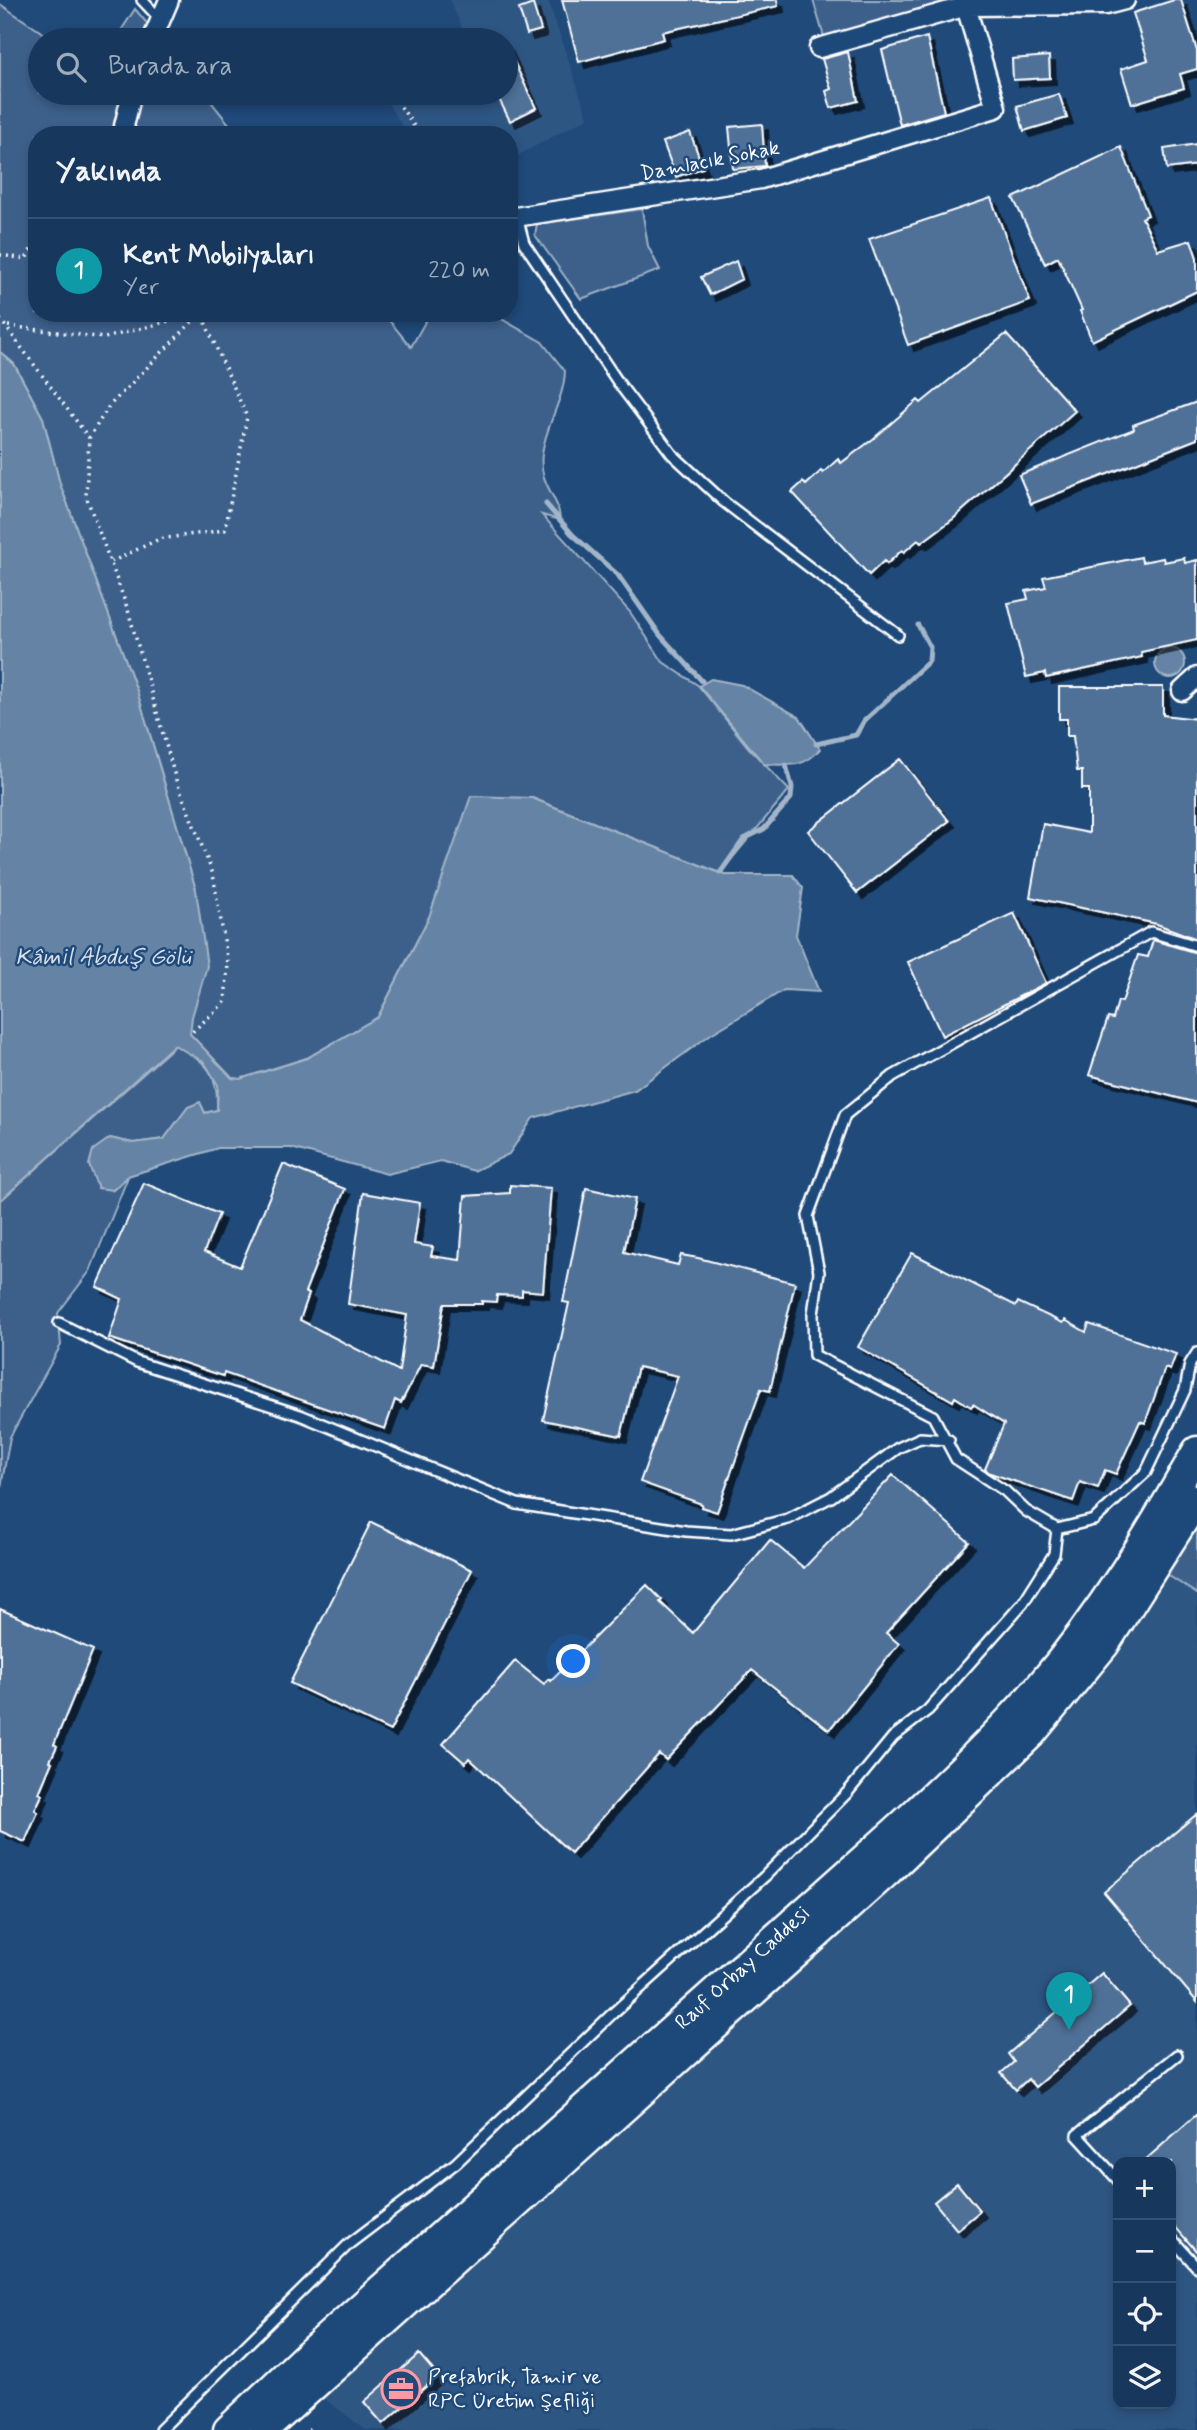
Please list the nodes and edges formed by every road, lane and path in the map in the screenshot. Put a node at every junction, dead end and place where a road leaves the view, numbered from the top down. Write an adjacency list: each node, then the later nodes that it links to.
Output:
1 (142, 0): 5 (lane)
2 (169, 0): 5 (street)
3 (1125, 0): 4 (street)
4 (965, 3): 7 (street); 12 (street, Damlacık Sokak)
5 (161, 20): 6 (street)
6 (157, 28)
7 (820, 48)
8 (129, 105): 10 (street)
9 (400, 105): 11 (path)
10 (124, 126)
11 (414, 126)
12 (518, 217)
13 (518, 229): 23 (lane)
14 (0, 255): 15 (path)
15 (28, 255)
16 (0, 319): 20 (path)
17 (166, 322): 20 (path)
18 (191, 322): 21 (path)
19 (204, 322): 22 (path)
20 (8, 326): 21 (path)
21 (89, 438): 22 (path)
22 (111, 562): 27 (path)
23 (898, 635)
24 (1197, 677): 25 (street)
25 (1182, 691)
26 (1197, 946): 30 (lane)
27 (190, 1034)
28 (59, 1322): 30 (lane)
29 (1197, 1353): 33 (lane)
30 (949, 1440): 33 (lane)
31 (1197, 1451): 40 (main road, Rauf Orbay Caddesi)
32 (1197, 1499): 38 (main road, Rauf Orbay Caddesi)
33 (1057, 1529): 39 (lane)
34 (1177, 2055): 35 (lane)
35 (1113, 2175)
36 (1176, 2244): 37 (lane)
37 (1197, 2267)
38 (276, 2423)
39 (160, 2430)
40 (228, 2430)

